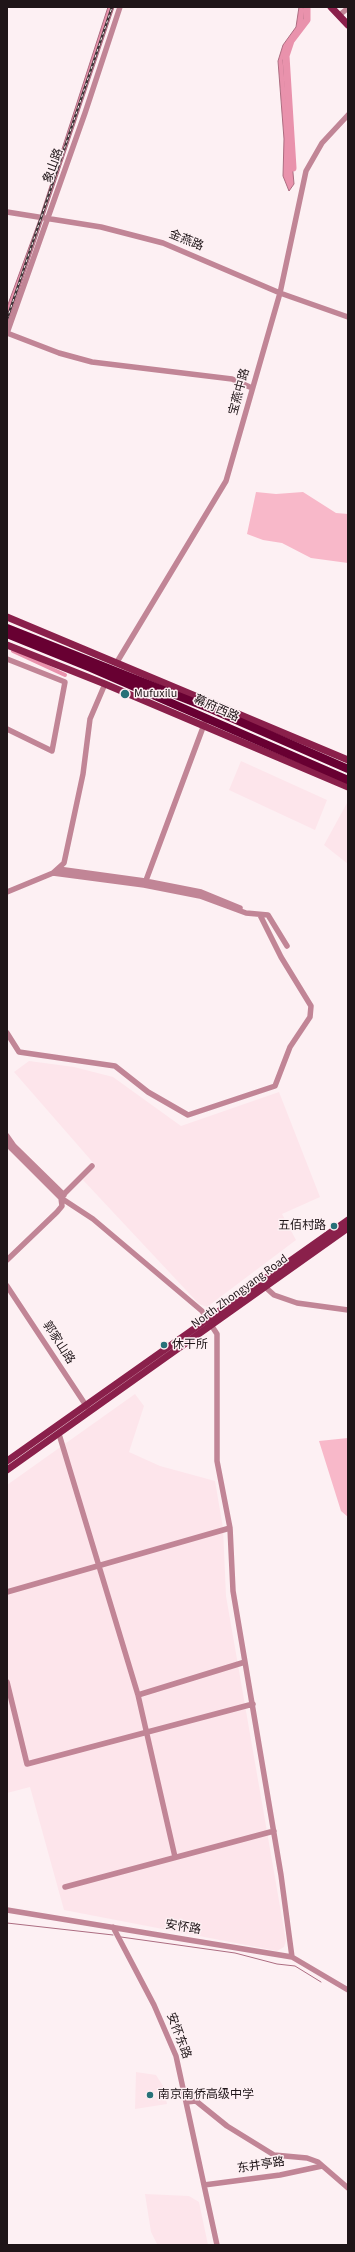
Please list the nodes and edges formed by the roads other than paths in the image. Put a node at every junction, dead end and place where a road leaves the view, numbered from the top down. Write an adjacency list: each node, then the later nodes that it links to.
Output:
1 (120, 7): 9 (street, 象山路)
2 (331, 7): 6 (main road)
3 (337, 7): 4 (main road)
4 (345, 10): 5 (main road)
5 (348, 19)
6 (348, 25)
7 (348, 115): 10 (street, 宝燕中路)
8 (7, 212): 9 (street, 金燕路)
9 (47, 217): 10 (street, 金燕路); 12 (street, 象山路)
10 (280, 293): 11 (street, 金燕路); 13 (street, 宝燕中路)
11 (348, 317)
12 (7, 333): 13 (street)
13 (252, 388): 19 (street, 宝燕中路)
14 (7, 616): 19 (main road, 幕府西路)
15 (7, 628): 20 (highway, 幕府西路)
16 (7, 634): 20 (highway, 幕府西路)
17 (7, 645): 21 (main road, 幕府西路)
18 (7, 659): 23 (street)
19 (117, 662): 24 (main road, 幕府西路)
20 (93, 665): 22 (highway, 幕府西路); 25 (highway, 幕府西路)
21 (104, 684): 22 (main road, 幕府西路); 28 (street)
22 (205, 722): 26 (highway, 幕府西路); 27 (main road, 幕府西路); 29 (street)
23 (7, 729)
24 (348, 760)
25 (348, 768)
26 (348, 780)
27 (348, 787)
28 (56, 871): 29 (street); 30 (street); 31 (street)
29 (144, 885): 31 (street)
30 (7, 892)
31 (246, 913): 32 (street)
32 (260, 915): 33 (street); 34 (street)
33 (288, 946)
34 (7, 1033)
35 (7, 1136): 38 (street)
36 (7, 1144): 38 (street)
37 (92, 1166): 38 (street)
38 (62, 1196): 41 (street); 45 (street)
39 (348, 1220): 42 (main road, North Zhongyang Road)
40 (348, 1228): 42 (main road, North Zhongyang Road)
41 (7, 1260)
42 (263, 1285): 44 (street); 45 (main road, North Zhongyang Road); 46 (main road, North Zhongyang Road)
43 (7, 1286): 47 (street, 郭家山路)
44 (348, 1310)
45 (207, 1318): 46 (street); 47 (main road, North Zhongyang Road)
46 (213, 1326): 47 (main road, North Zhongyang Road); 51 (street)
47 (89, 1409): 48 (main road, North Zhongyang Road); 49 (main road, North Zhongyang Road)
48 (59, 1434): 50 (main road, North Zhongyang Road); 52 (street)
49 (7, 1461)
50 (7, 1470)
51 (230, 1528): 52 (street); 54 (street)
52 (99, 1566): 53 (street); 56 (street)
53 (7, 1592)
54 (245, 1662): 56 (street); 57 (street)
55 (7, 1682): 58 (street)
56 (138, 1695): 58 (street)
57 (253, 1704): 58 (street); 59 (street)
58 (147, 1732): 60 (street)
59 (274, 1832): 60 (street); 64 (street)
60 (175, 1857): 61 (street)
61 (65, 1887)
62 (7, 1910): 63 (street, 安怀路)
63 (113, 1927): 64 (street, 安怀路); 66 (street, 安怀东路)
64 (292, 1957): 65 (street, 安怀路)
65 (348, 1990)
66 (186, 2102): 67 (street); 68 (street, 安怀东路)
67 (322, 2166): 68 (street, 东井亭路); 69 (street)
68 (204, 2185): 70 (street, 安怀东路)
69 (348, 2188)
70 (216, 2245)

